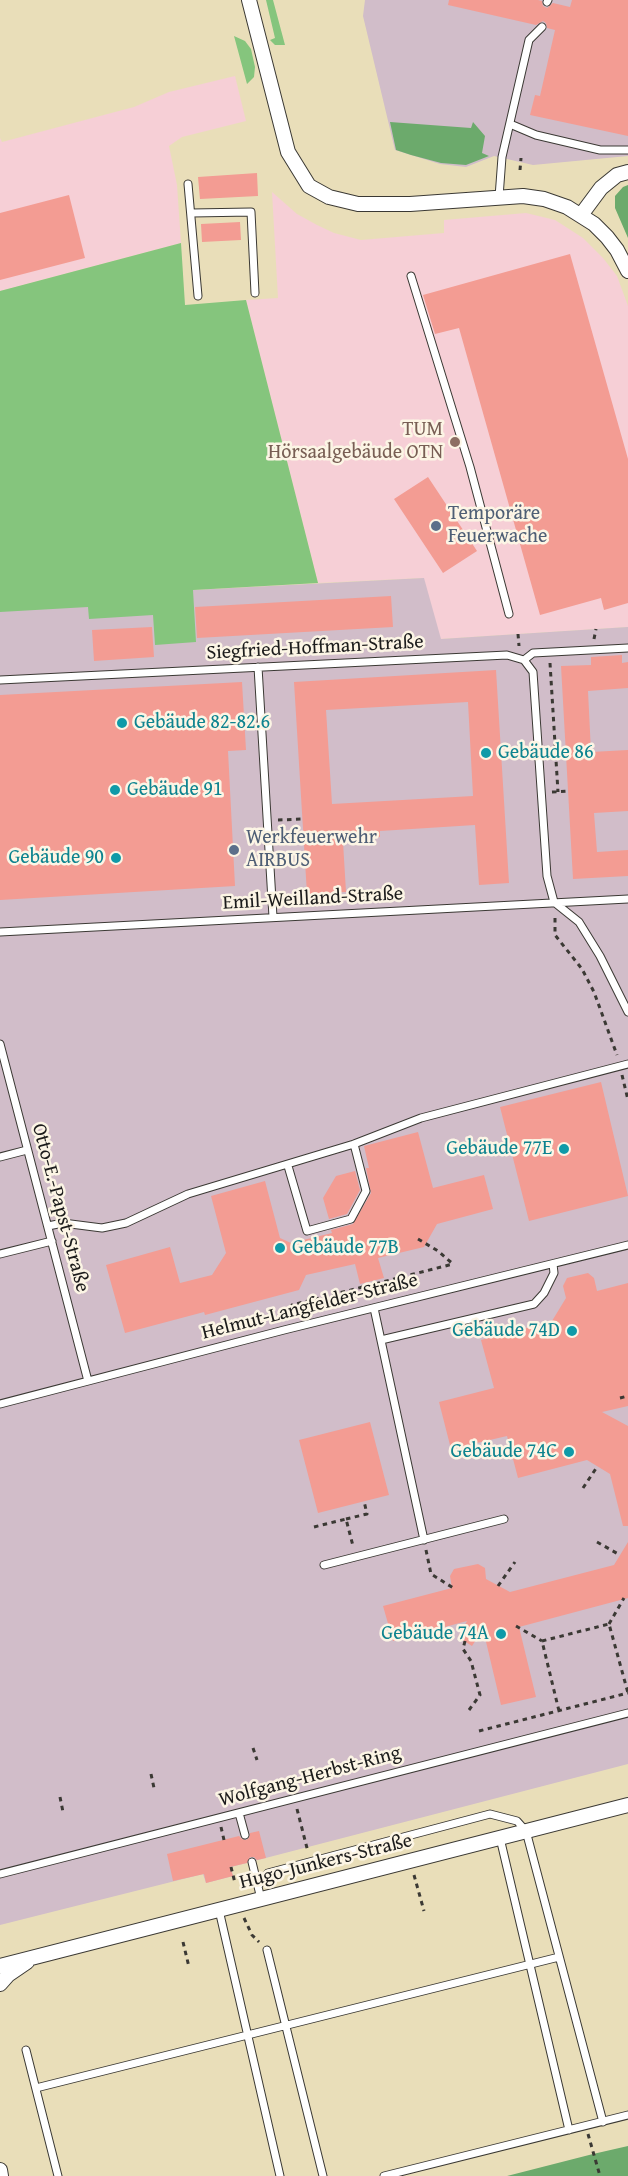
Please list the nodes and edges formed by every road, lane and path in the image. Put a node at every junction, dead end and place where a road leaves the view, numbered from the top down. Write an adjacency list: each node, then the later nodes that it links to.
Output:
1 (249, 0): 9 (street)
2 (542, 27): 3 (lane)
3 (510, 124): 4 (lane); 9 (lane)
4 (628, 150)
5 (521, 158): 6 (path)
6 (520, 170)
7 (628, 172): 11 (street)
8 (188, 184): 10 (lane)
9 (499, 197): 11 (street)
10 (192, 213): 14 (lane); 15 (lane)
11 (581, 215): 12 (street)
12 (628, 271)
13 (411, 276): 16 (lane)
14 (255, 293)
15 (198, 296)
16 (509, 614)
17 (628, 648): 18 (lane, Siegfried-Hoffman-Straße)
18 (549, 652): 19 (lane, Siegfried-Hoffman-Straße); 22 (path)
19 (524, 660): 20 (lane, Siegfried-Hoffman-Straße); 26 (lane)
20 (258, 667): 21 (lane, Siegfried-Hoffman-Straße); 24 (lane)
21 (0, 680)
22 (558, 792)
23 (303, 819): 24 (path)
24 (267, 820): 27 (lane)
25 (628, 899): 26 (lane, Emil-Weilland-Straße)
26 (554, 902): 27 (lane, Emil-Weilland-Straße); 29 (lane); 32 (path)
27 (273, 917): 28 (lane, Emil-Weilland-Straße)
28 (0, 932)
29 (628, 1012)
30 (0, 1044): 35 (lane, Otto-E.-Papst-Straße)
31 (628, 1064): 32 (lane)
32 (620, 1066): 33 (path); 34 (lane)
33 (628, 1100)
34 (354, 1144): 37 (lane); 37 (lane)
35 (27, 1150): 36 (lane); 38 (lane, Otto-E.-Papst-Straße)
36 (0, 1157)
37 (288, 1166): 38 (lane)
38 (48, 1226): 40 (lane, Otto-E.-Papst-Straße)
39 (418, 1239): 45 (path)
40 (52, 1241): 42 (lane); 47 (lane, Otto-E.-Papst-Straße)
41 (628, 1245): 43 (lane, Helmut-Langfelder-Straße)
42 (0, 1254)
43 (553, 1264): 44 (lane, Helmut-Langfelder-Straße); 46 (lane)
44 (374, 1308): 45 (lane, Helmut-Langfelder-Straße); 46 (lane)
45 (284, 1330): 47 (lane, Helmut-Langfelder-Straße)
46 (381, 1340): 57 (lane)
47 (88, 1381): 50 (lane, Helmut-Langfelder-Straße)
48 (628, 1396): 49 (path)
49 (620, 1398)
50 (0, 1404)
51 (597, 1467): 52 (path)
52 (583, 1488)
53 (363, 1501): 54 (path)
54 (346, 1519): 56 (path); 60 (path)
55 (504, 1519): 57 (lane)
56 (314, 1527)
57 (424, 1540): 60 (lane); 64 (path)
58 (597, 1542): 59 (path)
59 (620, 1555)
60 (356, 1557): 62 (lane)
61 (515, 1562): 63 (path)
62 (324, 1565)
63 (498, 1586)
64 (455, 1589)
65 (624, 1598): 66 (path)
66 (609, 1624): 69 (path); 70 (path)
67 (516, 1626): 69 (path)
68 (465, 1641): 71 (path)
69 (542, 1641): 72 (path)
70 (628, 1693): 72 (path)
71 (469, 1710)
72 (559, 1711): 74 (path)
73 (628, 1713): 80 (lane, Wolfgang-Herbst-Ring)
74 (479, 1731)
75 (253, 1748): 76 (path)
76 (257, 1760)
77 (151, 1774): 78 (path)
78 (154, 1788)
79 (60, 1797): 82 (path)
80 (295, 1798): 83 (lane, Wolfgang-Herbst-Ring); 86 (path)
81 (628, 1805): 84 (street, Hugo-Junkers-Straße)
82 (63, 1812)
83 (239, 1813): 85 (lane); 90 (lane, Wolfgang-Herbst-Ring)
84 (526, 1831): 87 (street, Hugo-Junkers-Straße); 93 (lane); 100 (lane)
85 (245, 1835)
86 (304, 1836)
87 (500, 1838): 93 (street, Hugo-Junkers-Straße); 101 (lane)
88 (252, 1862): 93 (lane)
89 (231, 1867): 92 (path)
90 (0, 1874)
91 (414, 1875): 95 (path)
92 (235, 1882)
93 (259, 1892): 94 (street, Hugo-Junkers-Straße)
94 (219, 1910): 99 (street, Hugo-Junkers-Straße); 106 (lane)
95 (424, 1911)
96 (243, 1918): 98 (path)
97 (183, 1942): 103 (path)
98 (267, 1950): 105 (lane)
99 (33, 1957): 102 (street, Hugo-Junkers-Straße); 104 (street, Hugo-Junkers-Straße)
100 (559, 1957): 101 (lane); 110 (lane)
101 (530, 1965): 105 (lane); 112 (lane)
102 (0, 1966)
103 (189, 1967)
104 (0, 1984)
105 (286, 2026): 106 (lane); 117 (lane)
106 (248, 2035): 108 (lane); 116 (lane)
107 (26, 2050): 108 (lane)
108 (36, 2088): 115 (lane)
109 (628, 2115): 110 (lane)
110 (603, 2122): 111 (lane)
111 (586, 2126): 112 (lane); 119 (path)
112 (569, 2130): 118 (lane)
113 (0, 2170): 114 (street)
114 (2, 2176)
115 (58, 2176)
116 (280, 2176)
117 (323, 2176)
118 (384, 2176)
119 (600, 2176)

